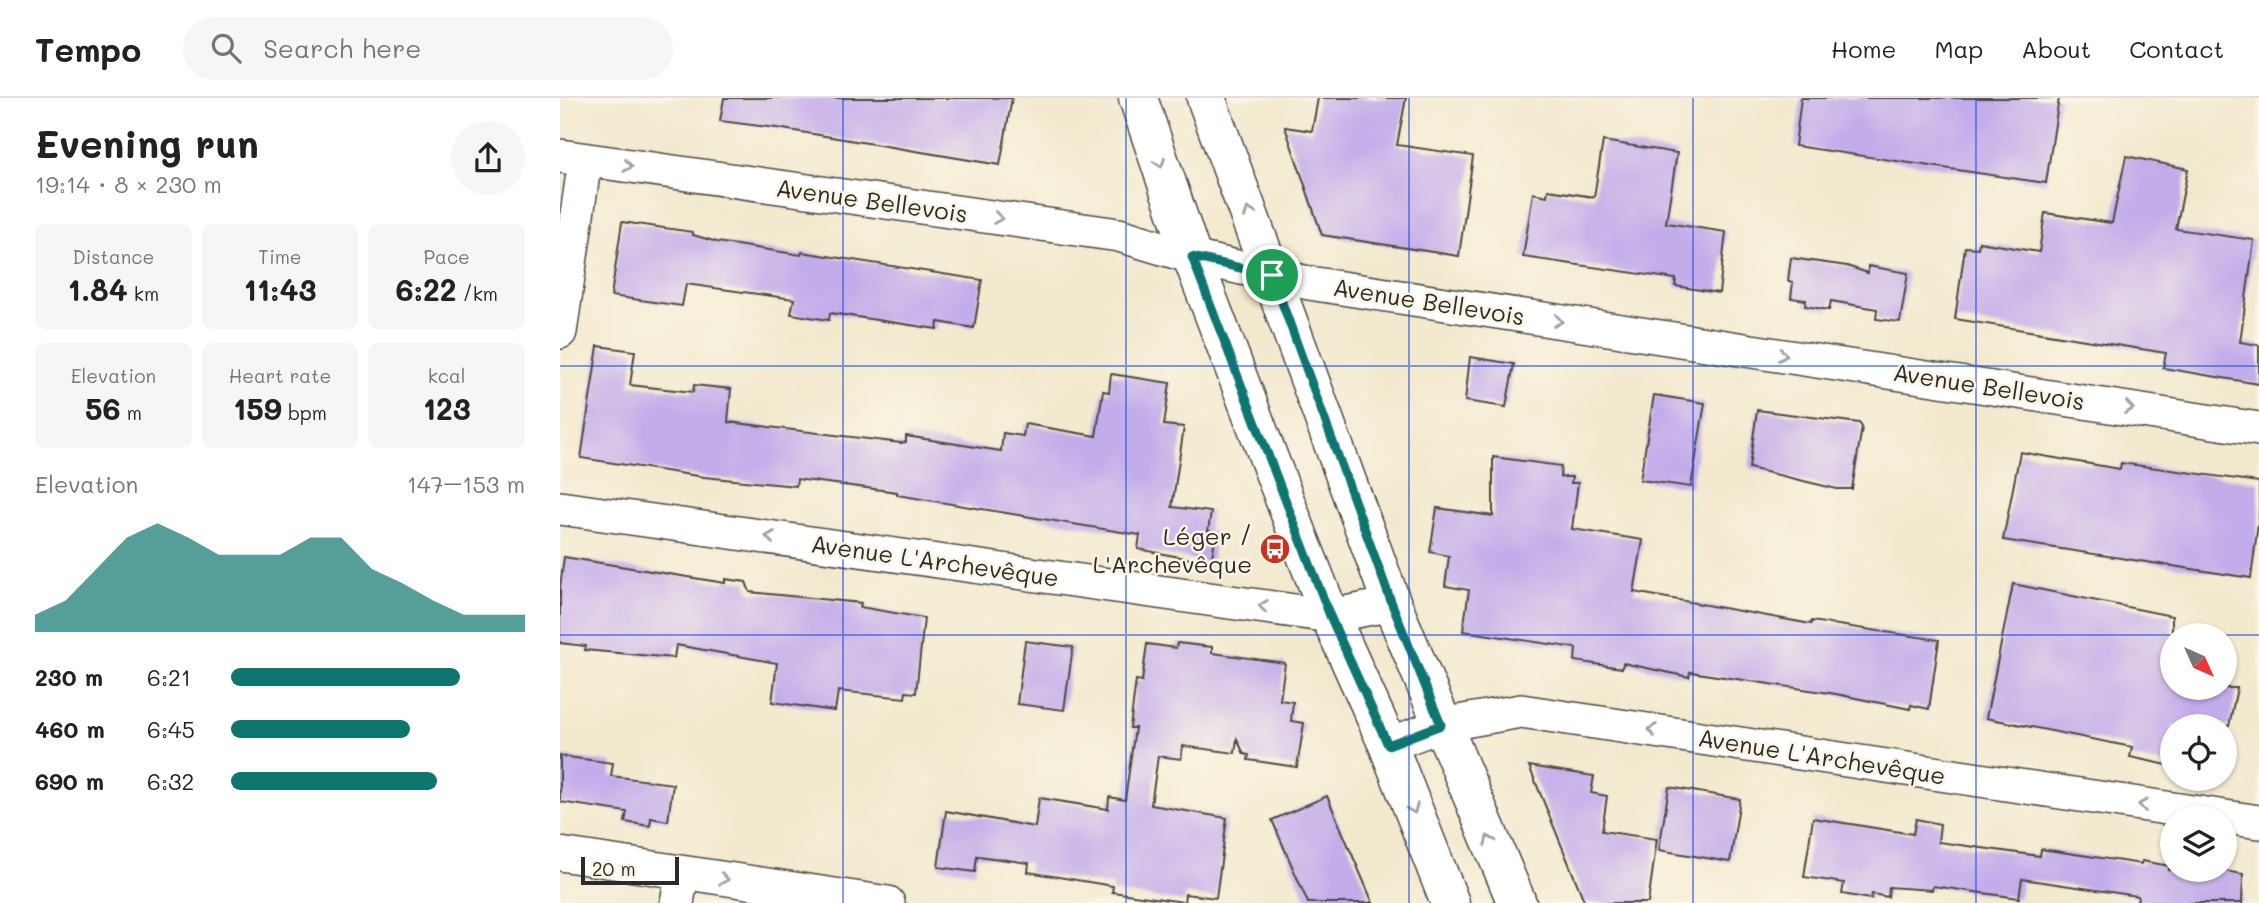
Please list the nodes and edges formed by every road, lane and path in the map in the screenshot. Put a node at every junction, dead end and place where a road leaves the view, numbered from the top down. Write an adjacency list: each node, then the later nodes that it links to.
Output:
1 (1138, 98): 4 (main road, one-way to 4)
2 (1206, 98): 5 (main road, one-way to 2)
3 (572, 158): 4 (street, Avenue Bellevois, one-way to 4); 6 (street)
4 (1192, 257): 5 (street, Avenue Bellevois); 10 (main road)
5 (1272, 275): 7 (street, Avenue Bellevois, one-way to 7); 9 (main road)
6 (560, 332)
7 (2259, 429)
8 (560, 508): 10 (street, Avenue L'Archevêque, one-way to 8)
9 (1392, 604): 10 (street, Avenue L'Archevêque); 11 (main road)
10 (1330, 616): 12 (main road)
11 (1441, 725): 12 (street, Avenue L'Archevêque); 13 (street, Avenue L'Archevêque, one-way to 11); 18 (main road, one-way to 11)
12 (1388, 745): 17 (main road, one-way to 17)
13 (2259, 822)
14 (560, 854): 15 (street)
15 (679, 888): 16 (street, one-way to 16)
16 (888, 903)
17 (1450, 903)
18 (1517, 903)

